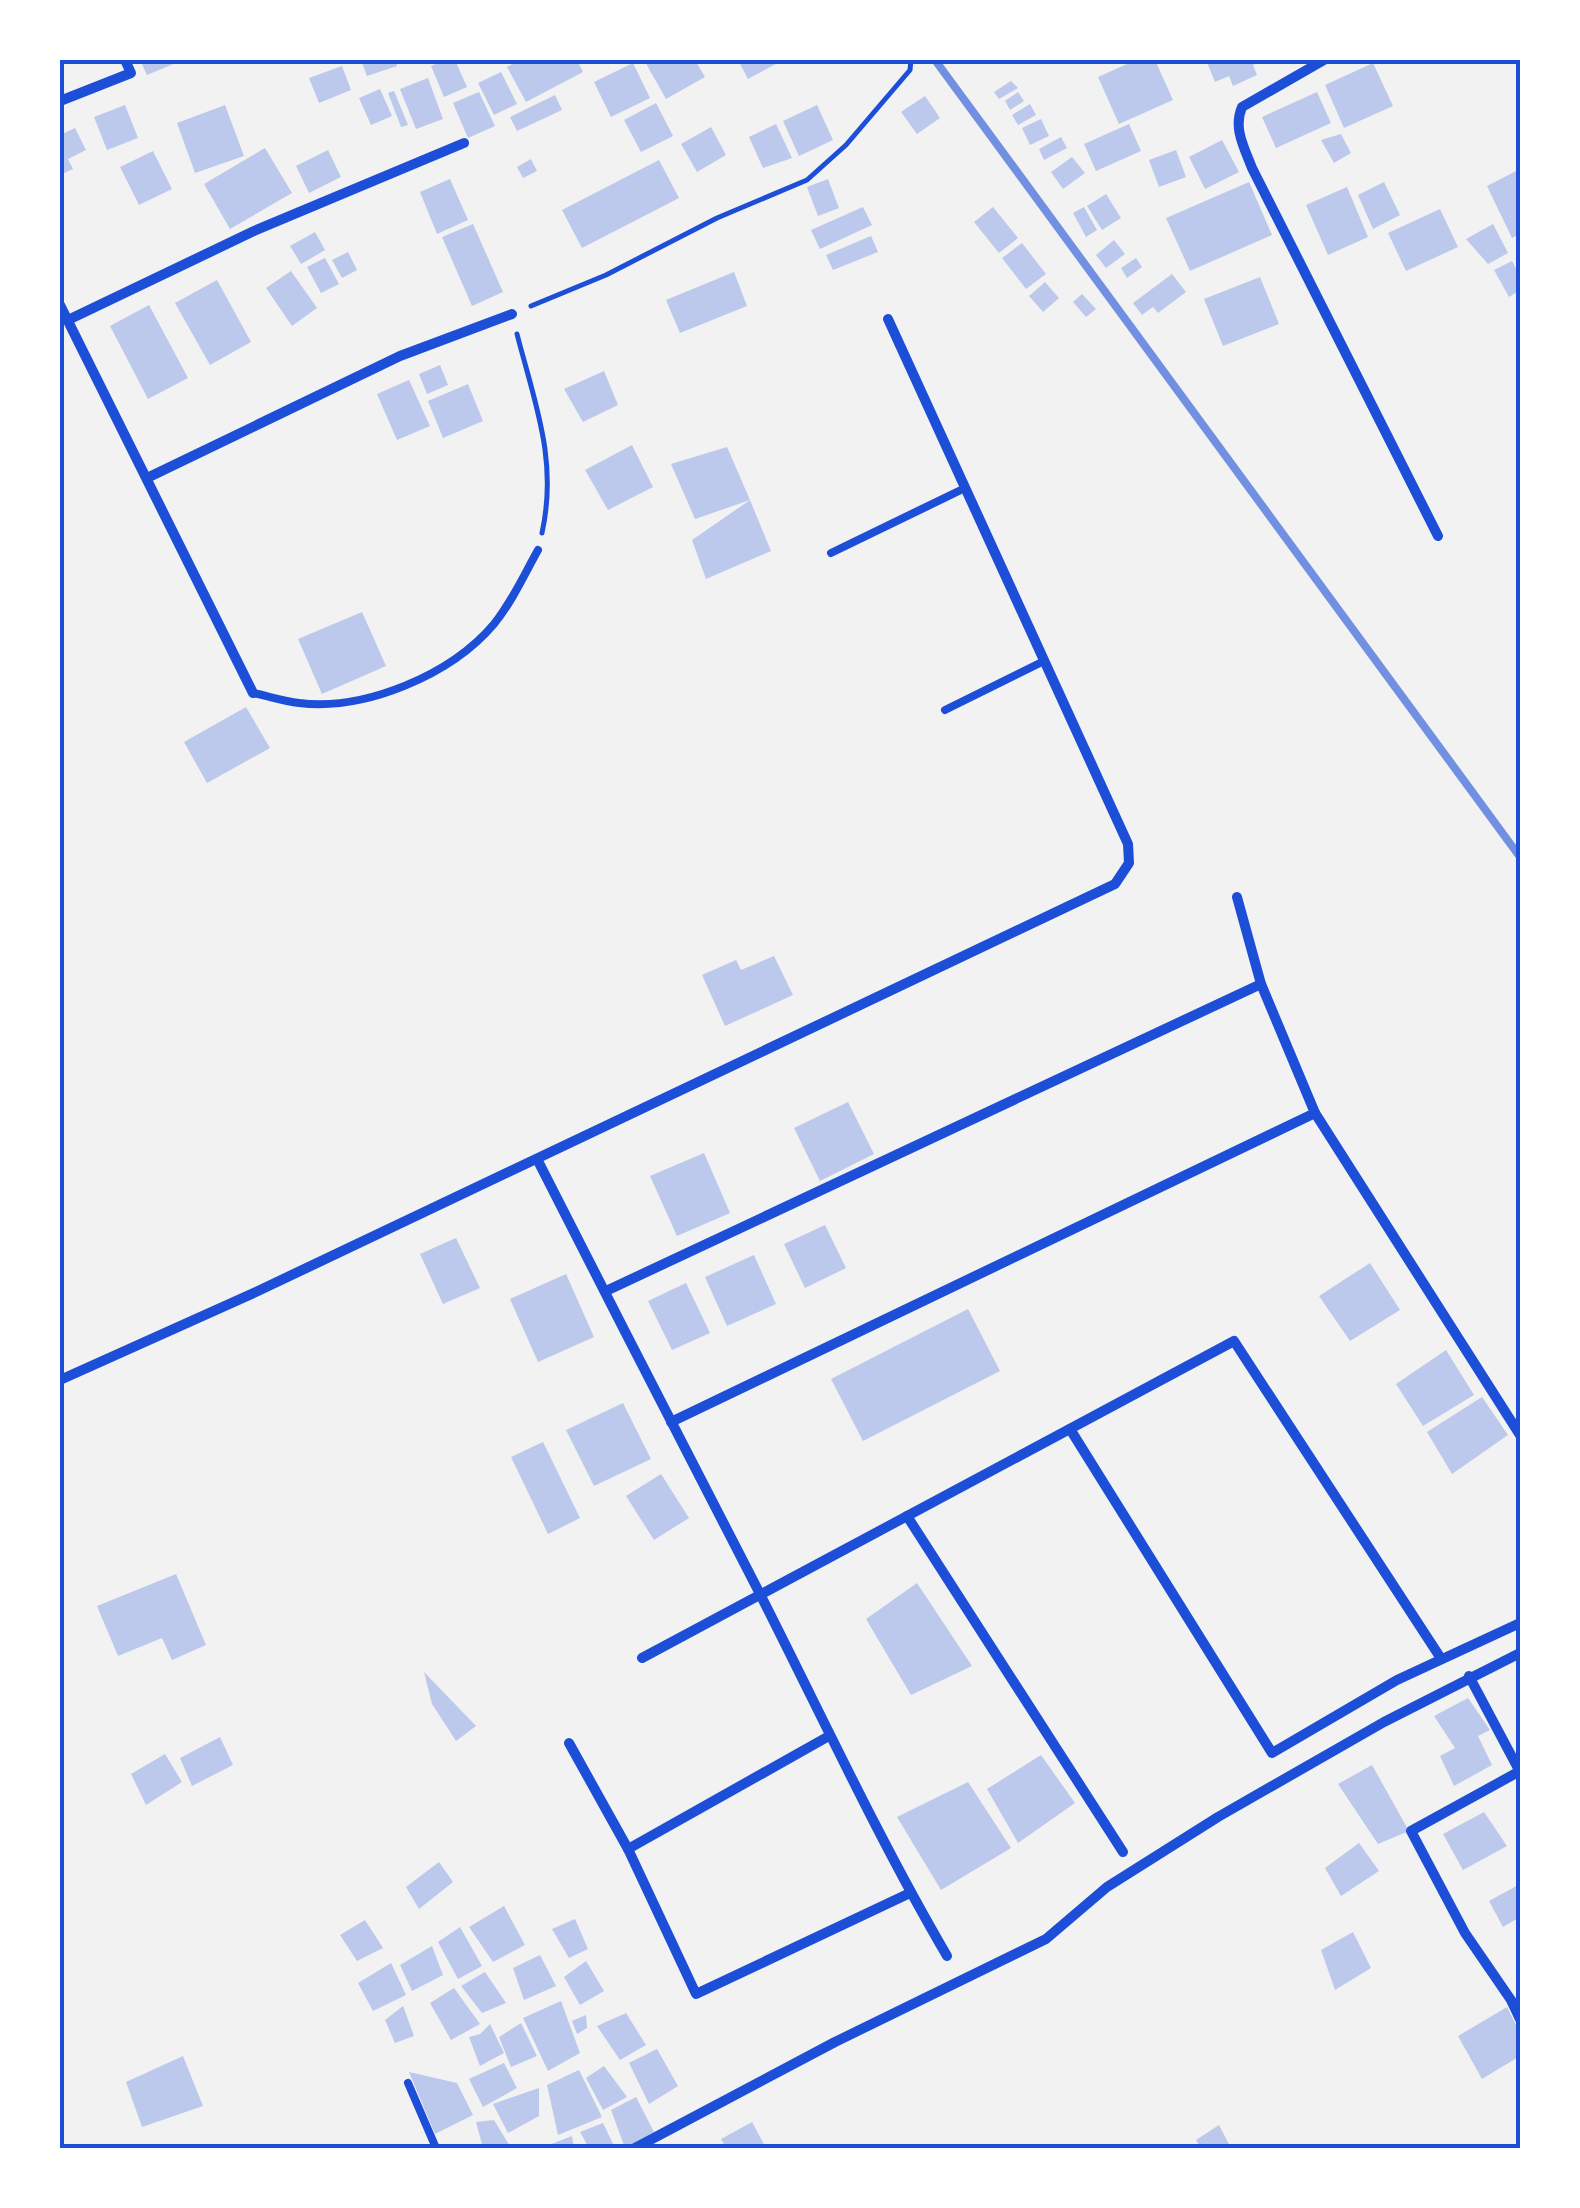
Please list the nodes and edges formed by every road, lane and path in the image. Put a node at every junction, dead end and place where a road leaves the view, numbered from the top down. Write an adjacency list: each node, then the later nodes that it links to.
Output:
1 (125, 60): 4 (street)
2 (912, 60): 7 (path)
3 (1324, 60): 12 (street)
4 (60, 101)
5 (464, 143): 9 (street)
6 (60, 304): 9 (street)
7 (512, 314): 10 (street); 13 (path)
8 (888, 319): 11 (street)
9 (68, 320): 10 (street)
10 (147, 478): 16 (street)
11 (965, 488): 14 (lane); 15 (street)
12 (1438, 536)
13 (538, 550): 16 (lane)
14 (831, 554)
15 (1044, 661): 17 (lane); 21 (street)
16 (253, 693)
17 (945, 710)
18 (1238, 897): 19 (street)
19 (1261, 984): 20 (street); 22 (street)
20 (1315, 1114): 24 (street); 26 (street)
21 (537, 1159): 22 (street); 23 (street)
22 (606, 1291): 24 (street)
23 (60, 1380)
24 (671, 1422): 28 (street)
25 (1070, 1428): 27 (street); 32 (street); 32 (street)
26 (1520, 1435)
27 (907, 1516): 28 (street); 38 (street)
28 (760, 1595): 31 (street); 34 (street)
29 (1520, 1622): 32 (street)
30 (1520, 1653): 33 (street)
31 (642, 1658)
32 (1440, 1658)
33 (1469, 1676): 36 (street); 44 (street)
34 (829, 1736): 37 (street); 39 (street)
35 (569, 1743): 37 (street)
36 (1520, 1772): 41 (street)
37 (628, 1849): 39 (street)
38 (1123, 1852)
39 (910, 1893): 40 (street)
40 (947, 1956)
41 (1520, 2019)
42 (408, 2083): 43 (lane)
43 (436, 2148)
44 (635, 2148)

